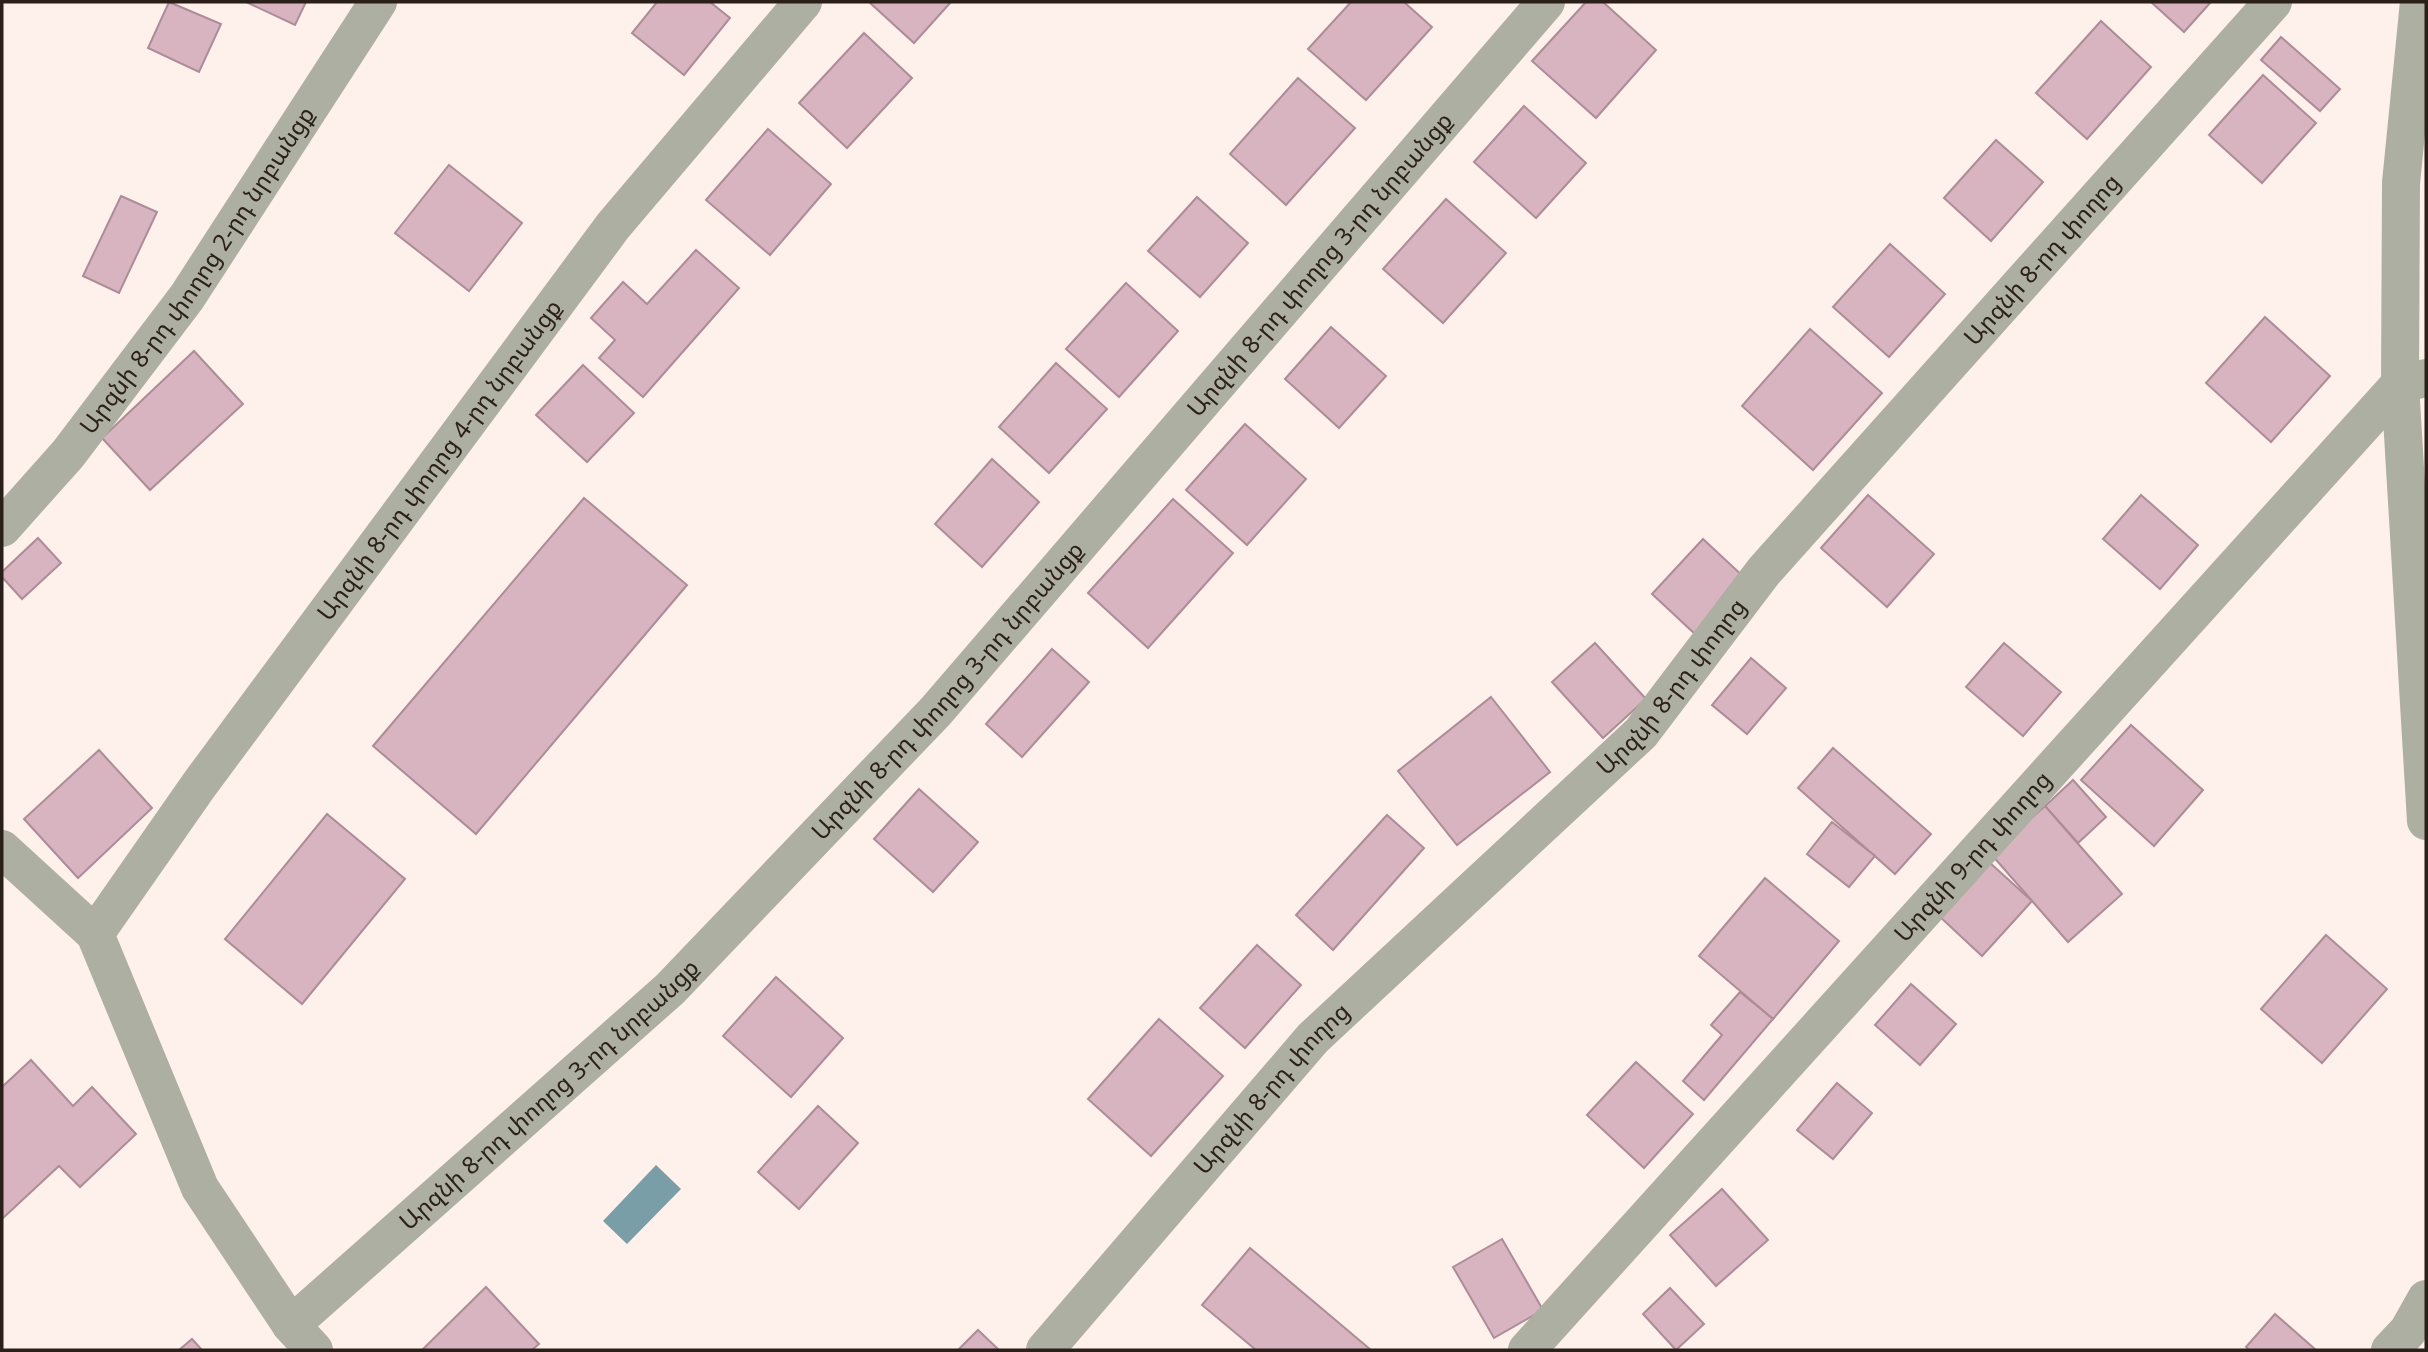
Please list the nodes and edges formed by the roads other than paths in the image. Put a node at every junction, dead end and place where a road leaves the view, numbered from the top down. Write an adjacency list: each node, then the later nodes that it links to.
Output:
1 (378, 2): 7 (street, Արզնի 8-րդ փողոց 2-րդ նրբանցք)
2 (803, 2): 10 (street, Արզնի 8-րդ փողոց 4-րդ նրբանցք)
3 (1546, 2): 12 (street, Արզնի 8-րդ փողոց 3-րդ նրբանցք)
4 (2273, 2): 13 (street, Արզնի 8-րդ փողոց)
5 (2420, 2): 6 (street)
6 (2413, 381): 8 (street); 14 (street, Արզնի 9-րդ փողոց)
7 (2, 528)
8 (2426, 821)
9 (2, 849): 10 (street)
10 (95, 934): 12 (street)
11 (2426, 1299): 15 (street)
12 (302, 1338)
13 (1045, 1350)
14 (1527, 1350)
15 (2390, 1350)

